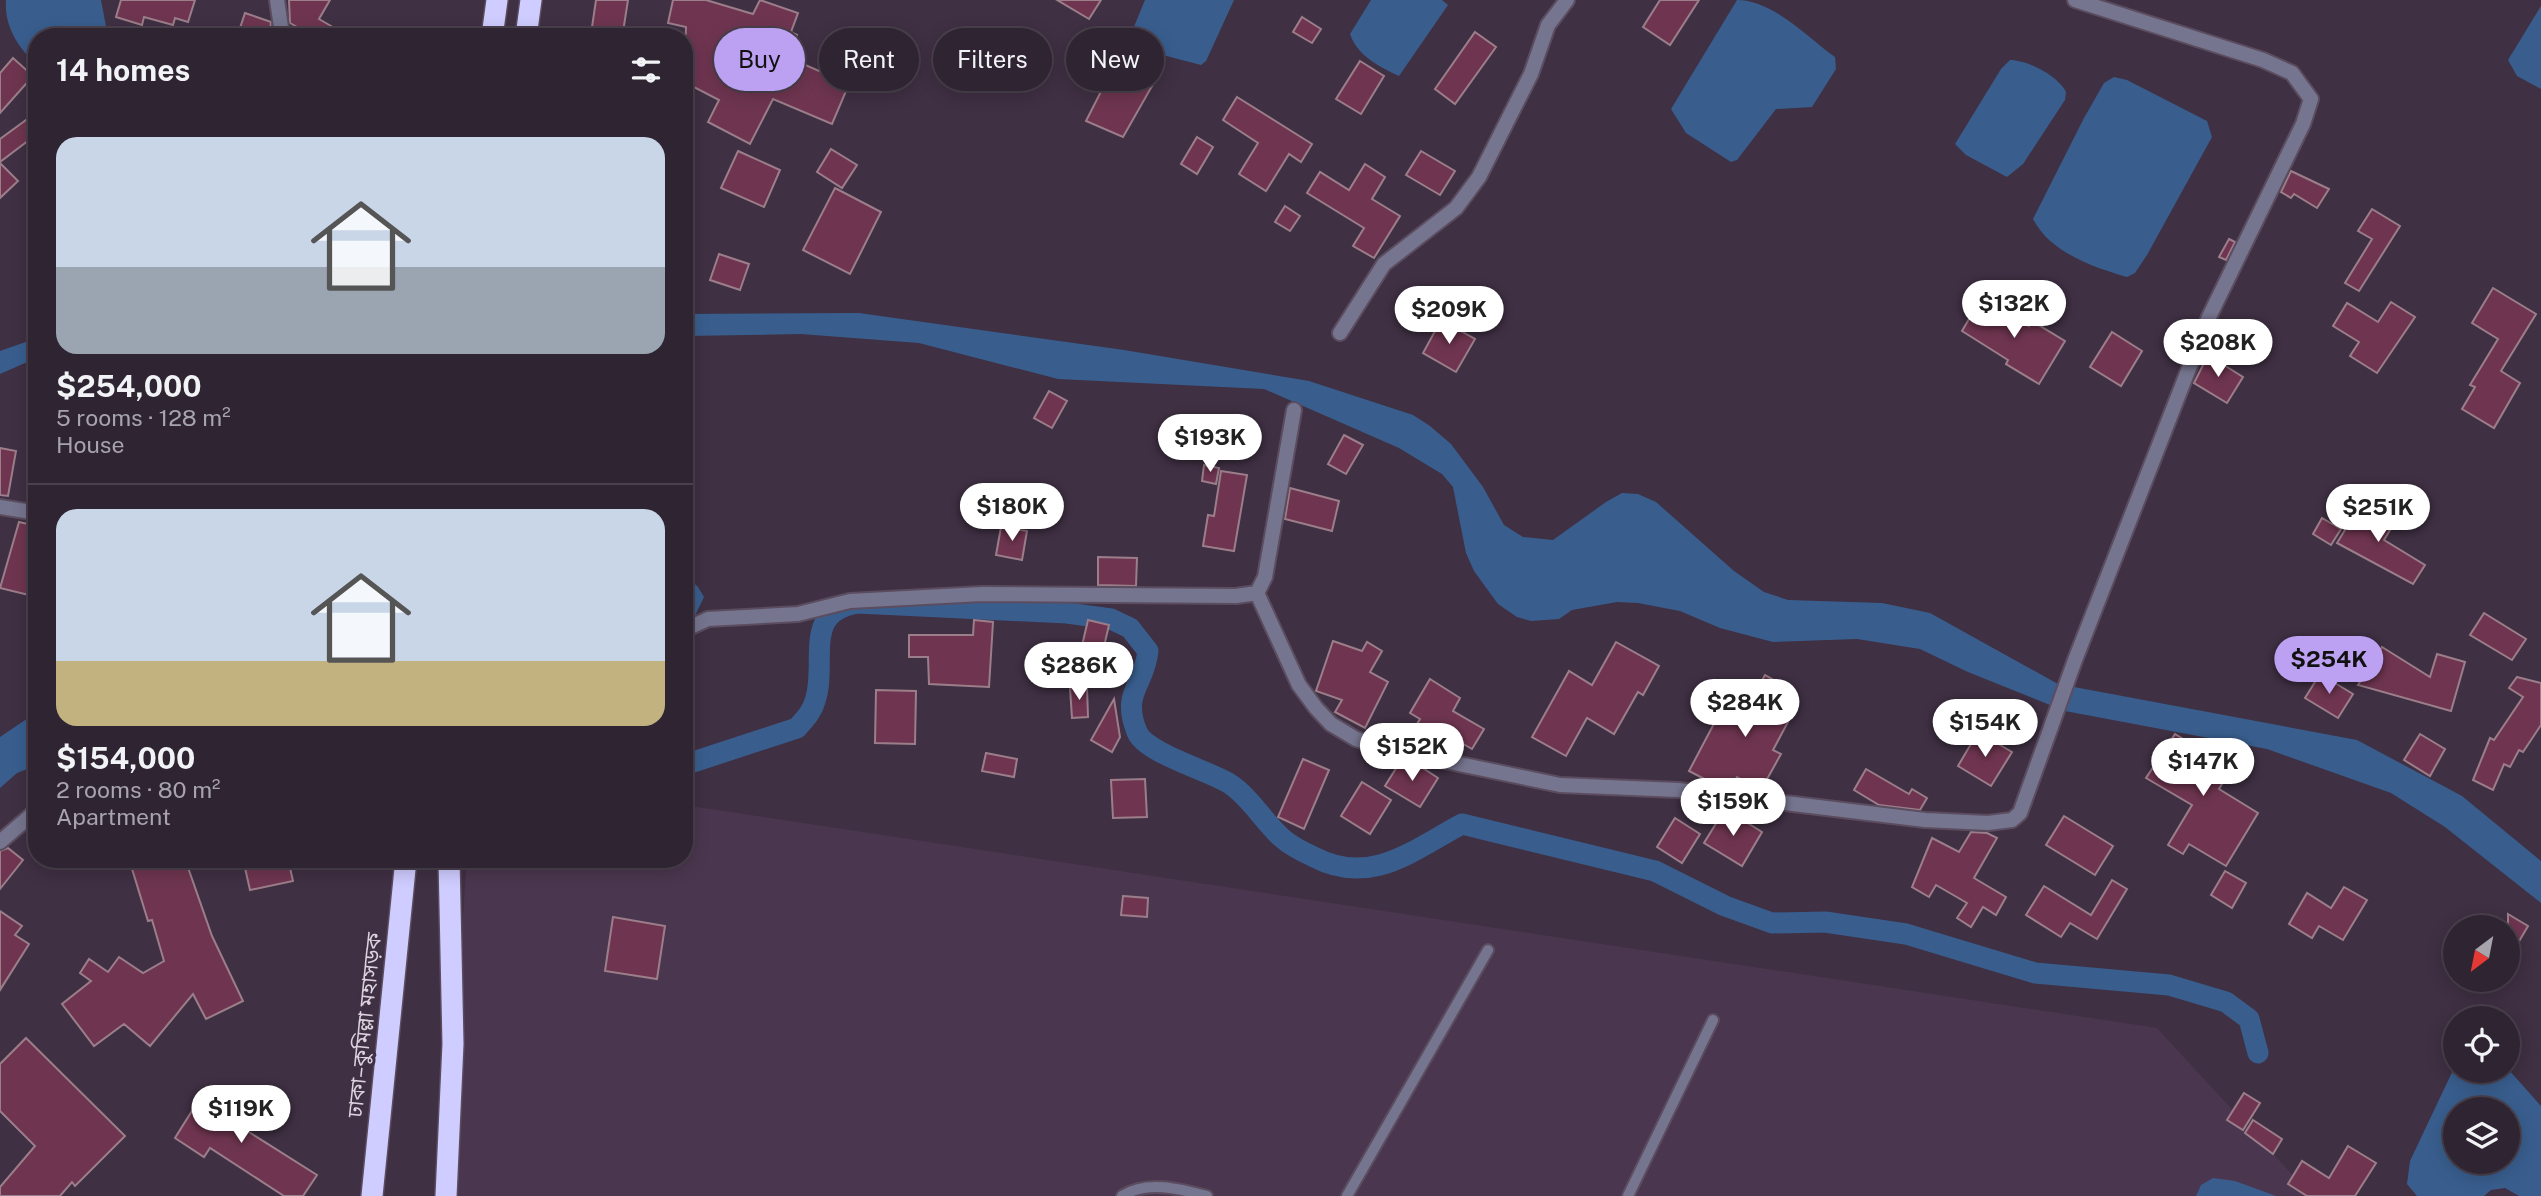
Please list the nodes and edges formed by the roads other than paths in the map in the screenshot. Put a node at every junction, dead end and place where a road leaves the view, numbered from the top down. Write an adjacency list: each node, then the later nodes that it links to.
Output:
1 (277, 0): 6 (street)
2 (531, 0): 8 (highway)
3 (1567, 0): 9 (street)
4 (2075, 0): 13 (street)
5 (493, 3): 7 (highway)
6 (281, 28)
7 (492, 28)
8 (527, 28)
9 (1340, 333)
10 (1294, 410): 13 (street)
11 (0, 507): 12 (street)
12 (28, 512)
13 (1257, 593): 14 (street)
14 (693, 626)
15 (28, 818): 16 (street)
16 (0, 842)
17 (405, 868): 21 (highway, ঢাকা–কুমিল্লা মহাসড়ক)
18 (449, 868): 22 (highway)
19 (1488, 950): 25 (lane)
20 (1713, 1020): 26 (lane)
21 (372, 1196)
22 (446, 1196)
23 (1122, 1196): 24 (lane)
24 (1207, 1196)
25 (1347, 1196)
26 (1628, 1196)

